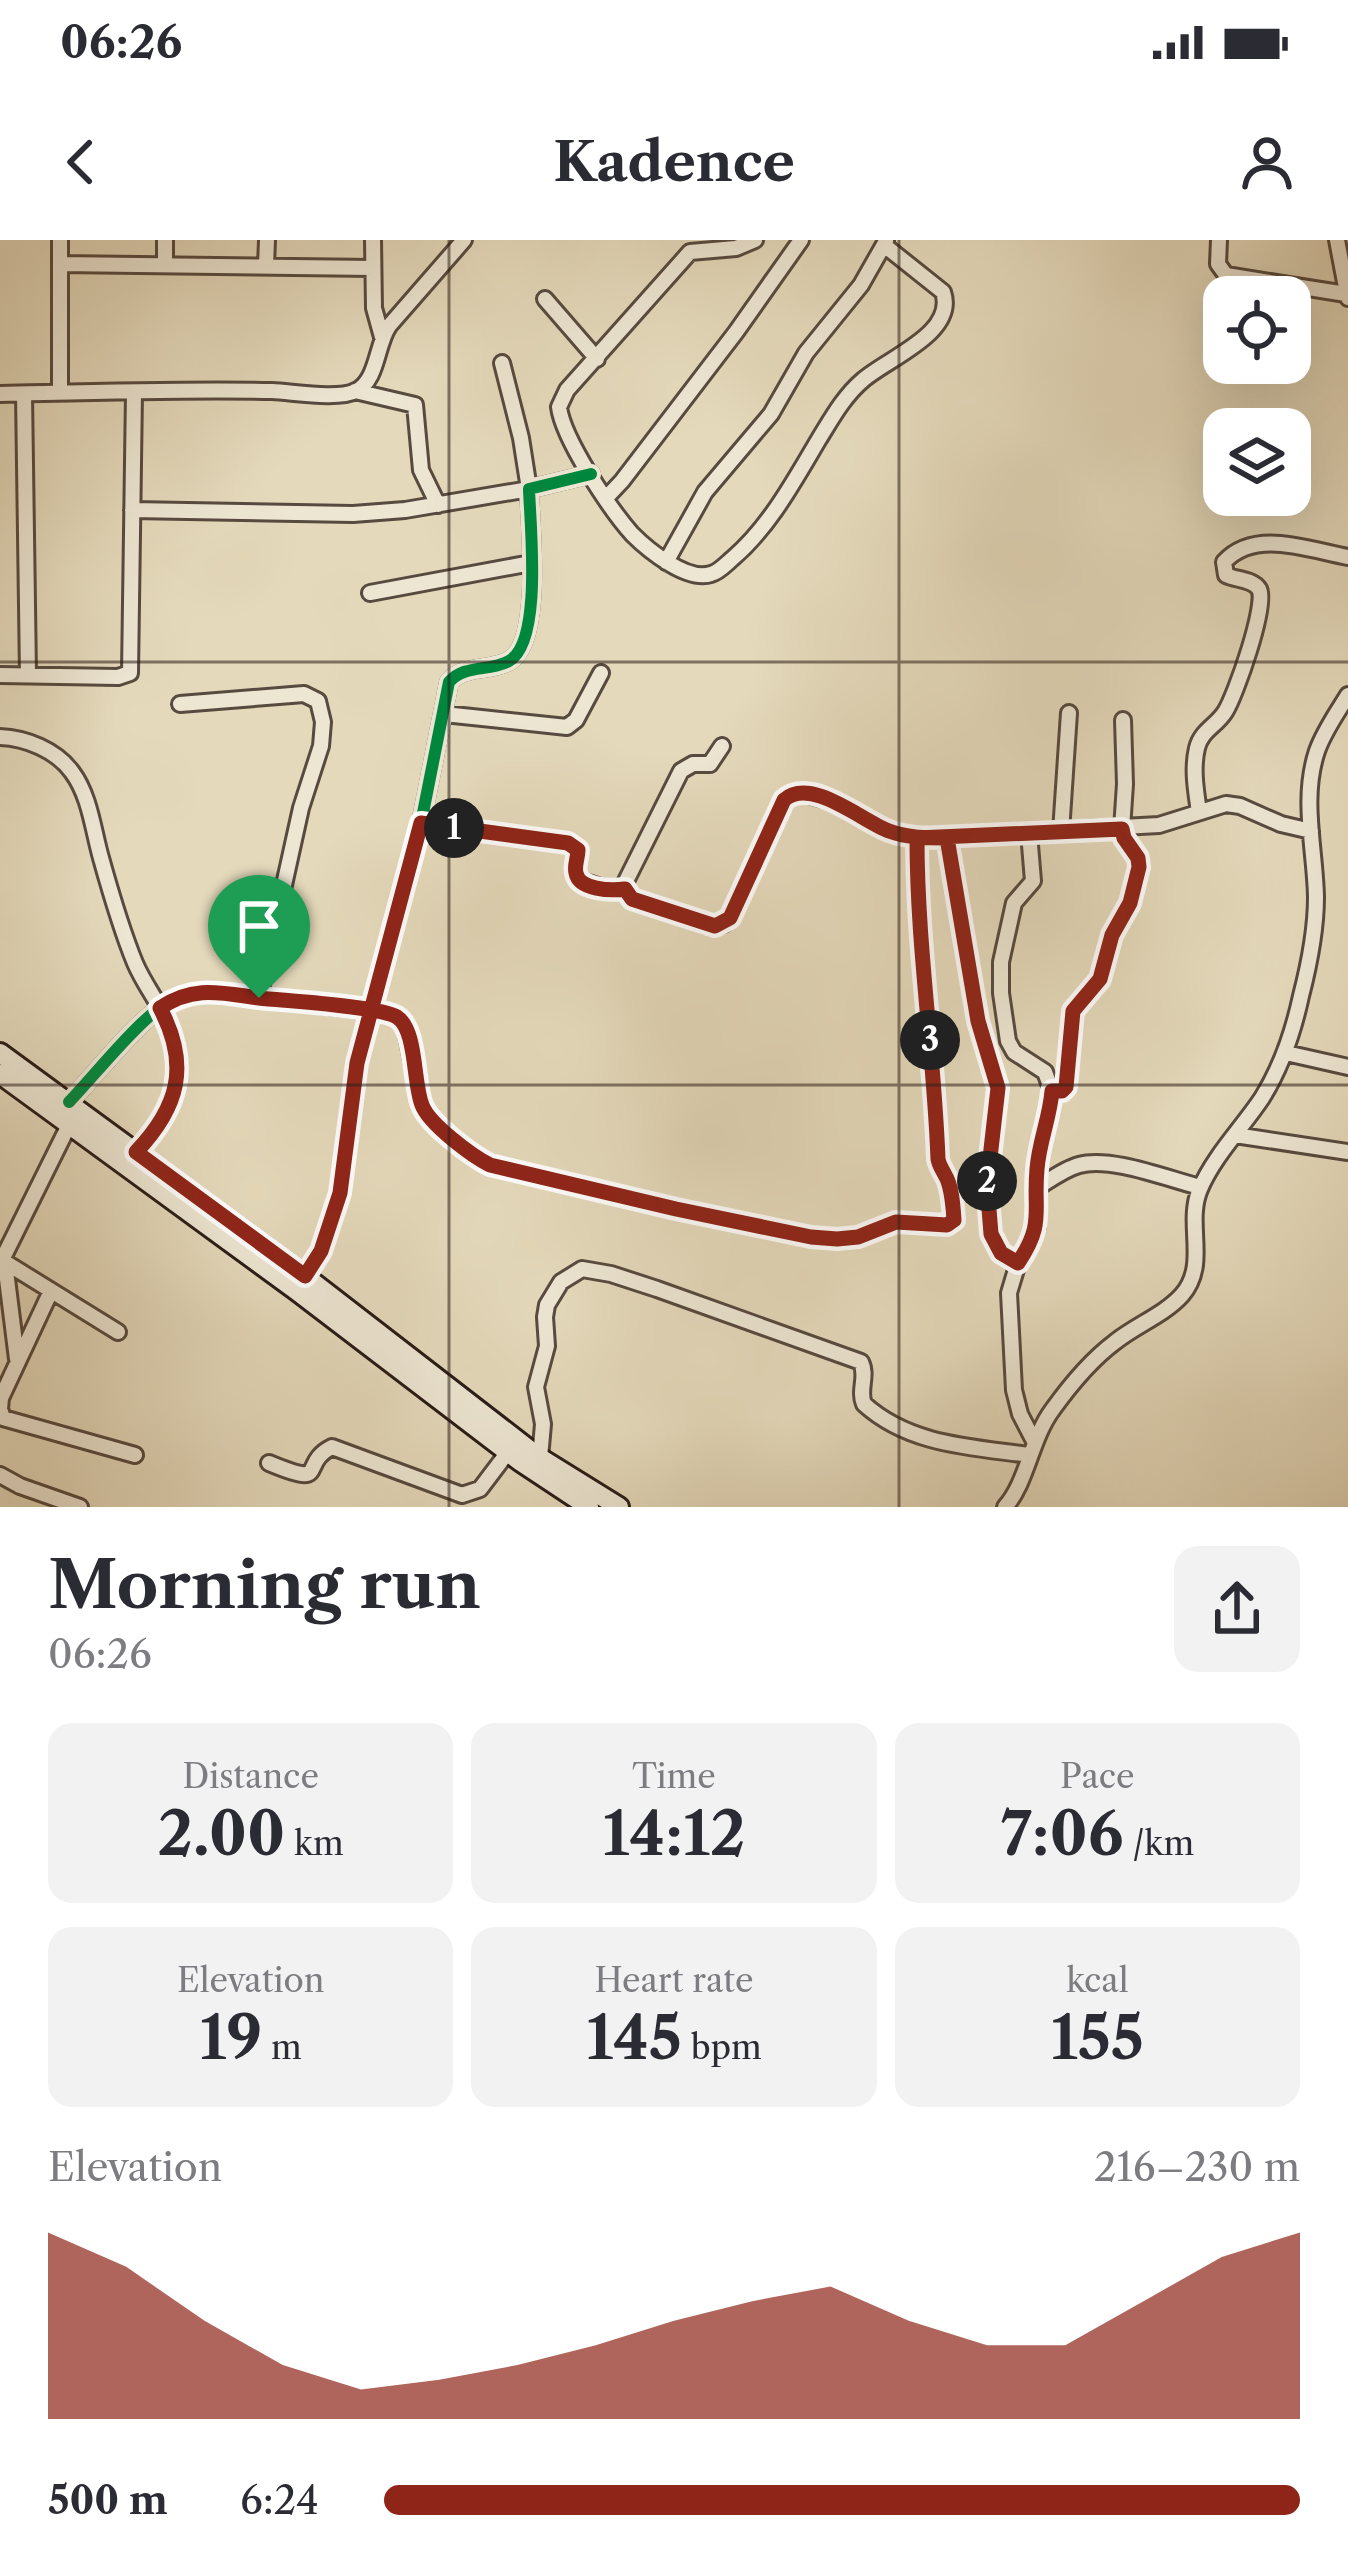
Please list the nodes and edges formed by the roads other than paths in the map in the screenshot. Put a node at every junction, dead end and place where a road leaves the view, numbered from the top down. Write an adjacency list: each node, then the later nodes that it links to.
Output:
1 (60, 240): 11 (street)
2 (165, 240): 12 (street)
3 (267, 240): 13 (street)
4 (374, 240): 14 (street)
5 (464, 240): 17 (street)
6 (755, 240): 18 (street)
7 (801, 240): 27 (street)
8 (1219, 240): 15 (street)
9 (1337, 240): 15 (street)
10 (885, 242): 31 (street); 31 (street)
11 (60, 263): 12 (street); 21 (street)
12 (165, 265): 13 (street)
13 (266, 266): 14 (street)
14 (373, 268): 17 (street)
15 (1347, 296)
16 (545, 298): 18 (street)
17 (382, 337): 20 (street)
18 (597, 359): 25 (street)
19 (502, 364): 26 (street)
20 (355, 392): 22 (street); 28 (street)
21 (60, 393): 22 (street); 24 (street)
22 (134, 393): 29 (street)
23 (0, 394): 24 (street)
24 (24, 394): 36 (street)
25 (590, 474): 26 (street); 27 (street)
26 (529, 489): 28 (street); 32 (street)
27 (606, 498): 31 (street)
28 (438, 505): 29 (street)
29 (132, 510): 36 (street)
30 (1348, 557): 44 (street)
31 (666, 562)
32 (531, 563): 33 (street); 40 (street)
33 (370, 592)
34 (601, 673): 40 (street)
35 (0, 675): 36 (street)
36 (28, 675)
37 (1348, 695): 47 (street)
38 (180, 704): 53 (street)
39 (1069, 713): 48 (street)
40 (444, 714): 45 (street)
41 (1123, 720): 46 (street)
42 (0, 737): 54 (street)
43 (722, 746): 52 (street)
44 (1199, 812): 46 (street); 47 (street)
45 (421, 823): 52 (street); 55 (street)
46 (1122, 829): 48 (street); 60 (street)
47 (1311, 831): 57 (street)
48 (1060, 832): 49 (street)
49 (1029, 833): 51 (street); 60 (street)
50 (917, 838): 51 (street); 52 (street); 55 (street)
51 (947, 838): 69 (street)
52 (625, 889)
53 (259, 998): 54 (street); 55 (street)
54 (160, 1008): 61 (street); 64 (street)
55 (370, 1011): 70 (street)
56 (0, 1053): 61 (street)
57 (1286, 1053): 58 (street); 63 (street)
58 (1348, 1066)
59 (0, 1074): 62 (street)
60 (1052, 1091): 67 (street)
61 (69, 1102): 64 (street)
62 (69, 1125): 68 (street); 76 (street)
63 (1235, 1135): 65 (street); 66 (street)
64 (136, 1152): 70 (street)
65 (1348, 1152)
66 (1200, 1187): 67 (street); 75 (street)
67 (1037, 1188): 69 (street)
68 (2, 1261): 71 (street); 73 (street)
69 (1018, 1263): 75 (street)
70 (305, 1276): 78 (street)
71 (51, 1291): 72 (street); 73 (street)
72 (118, 1332)
73 (18, 1363): 74 (street)
74 (2, 1422): 77 (street)
75 (1032, 1448): 78 (street); 81 (street)
76 (508, 1452): 79 (street); 83 (street)
77 (136, 1455)
78 (540, 1458): 84 (street)
79 (269, 1463)
80 (0, 1475): 82 (street)
81 (1014, 1504)
82 (80, 1507)
83 (589, 1507)
84 (619, 1507)

